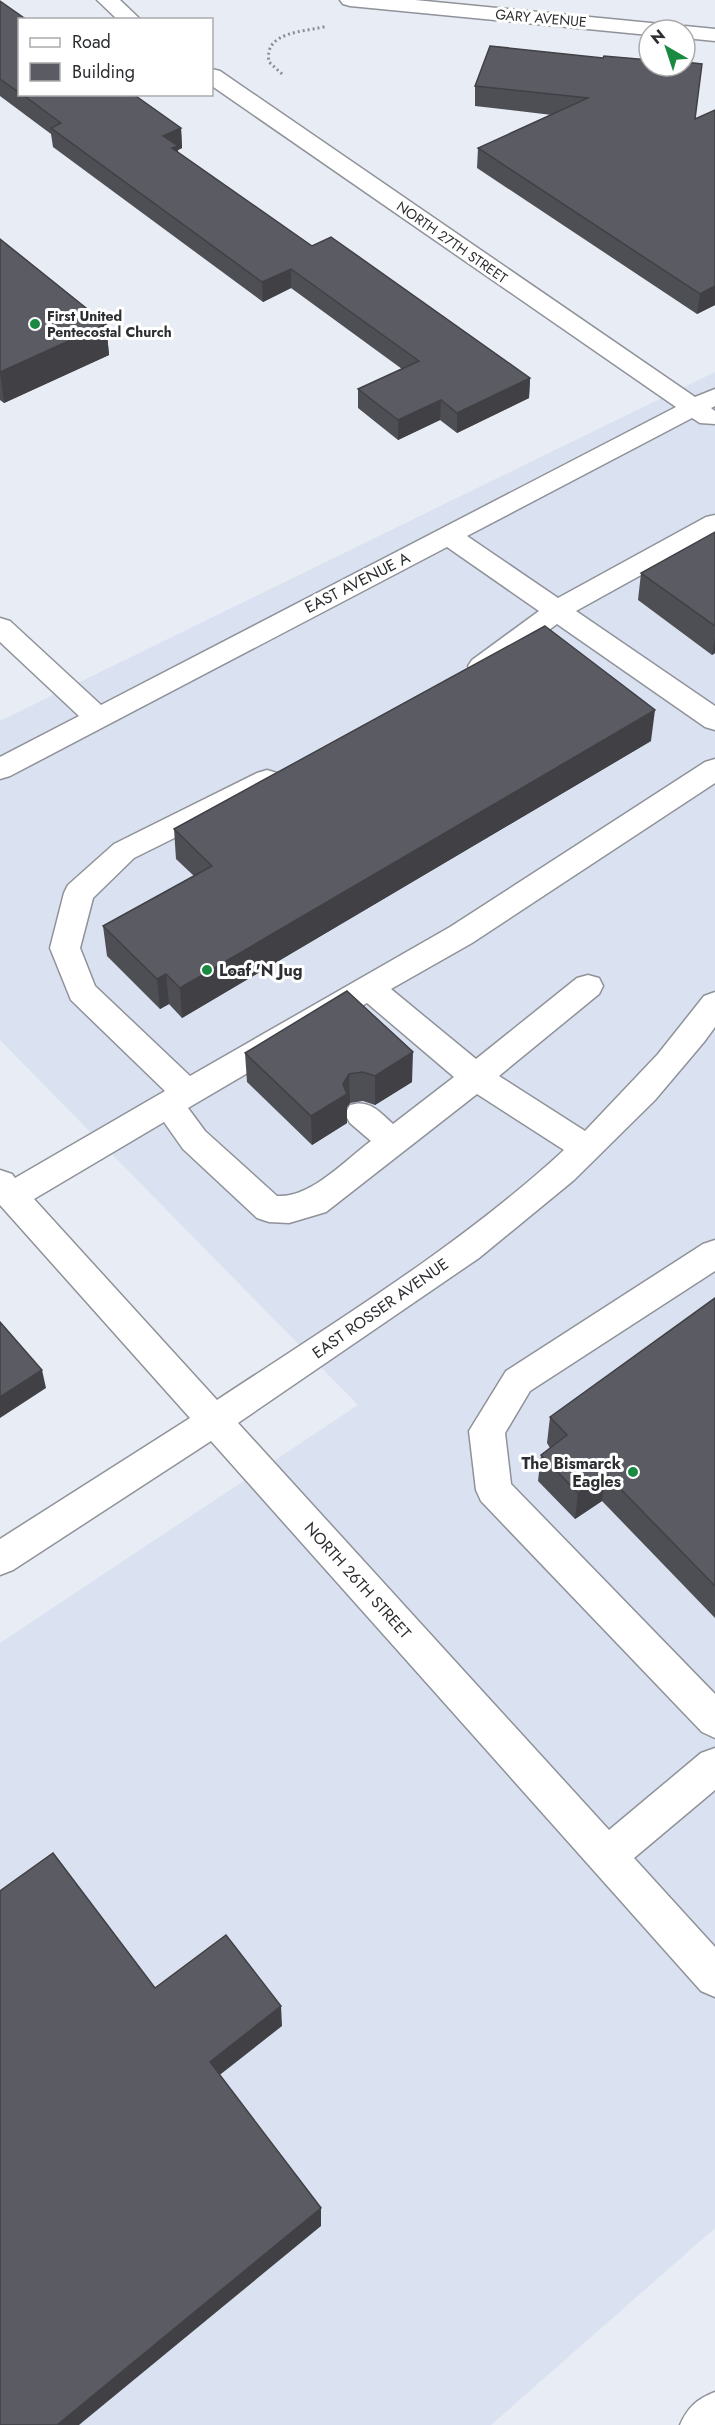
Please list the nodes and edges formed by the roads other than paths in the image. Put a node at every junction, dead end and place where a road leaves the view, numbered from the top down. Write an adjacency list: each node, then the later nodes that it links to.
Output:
1 (107, 0): 3 (street)
2 (350, 0): 4 (street, GARY AVENUE)
3 (129, 18)
4 (637, 28)
5 (697, 33): 6 (street)
6 (715, 35)
7 (213, 76): 8 (street, NORTH 27TH STREET)
8 (703, 402): 9 (street, NORTH 27TH STREET); 11 (street, EAST AVENUE A)
9 (715, 422)
10 (715, 523): 12 (street)
11 (448, 535): 12 (street); 15 (street, EAST AVENUE A)
12 (557, 610): 14 (street); 16 (street)
13 (0, 627): 15 (street)
14 (458, 681)
15 (97, 717): 18 (street, EAST AVENUE A)
16 (715, 720)
17 (291, 768): 24 (street)
18 (0, 769)
19 (715, 769): 21 (street)
20 (588, 986): 23 (street)
21 (368, 987): 23 (street); 24 (street)
22 (715, 1004): 27 (street, EAST ROSSER AVENUE)
23 (476, 1077): 26 (street); 27 (street)
24 (178, 1100): 26 (street); 28 (street)
25 (361, 1114): 26 (street)
26 (393, 1142)
27 (586, 1148): 30 (street, EAST ROSSER AVENUE)
28 (6, 1190): 30 (street, NORTH 26TH STREET)
29 (715, 1254): 32 (street)
30 (215, 1421): 31 (street, EAST ROSSER AVENUE); 34 (street, NORTH 26TH STREET)
31 (0, 1559)
32 (715, 1720)
33 (715, 1766): 34 (street)
34 (606, 1857): 35 (street, NORTH 26TH STREET)
35 (715, 1977)
36 (715, 2414): 37 (street)
37 (703, 2425)

